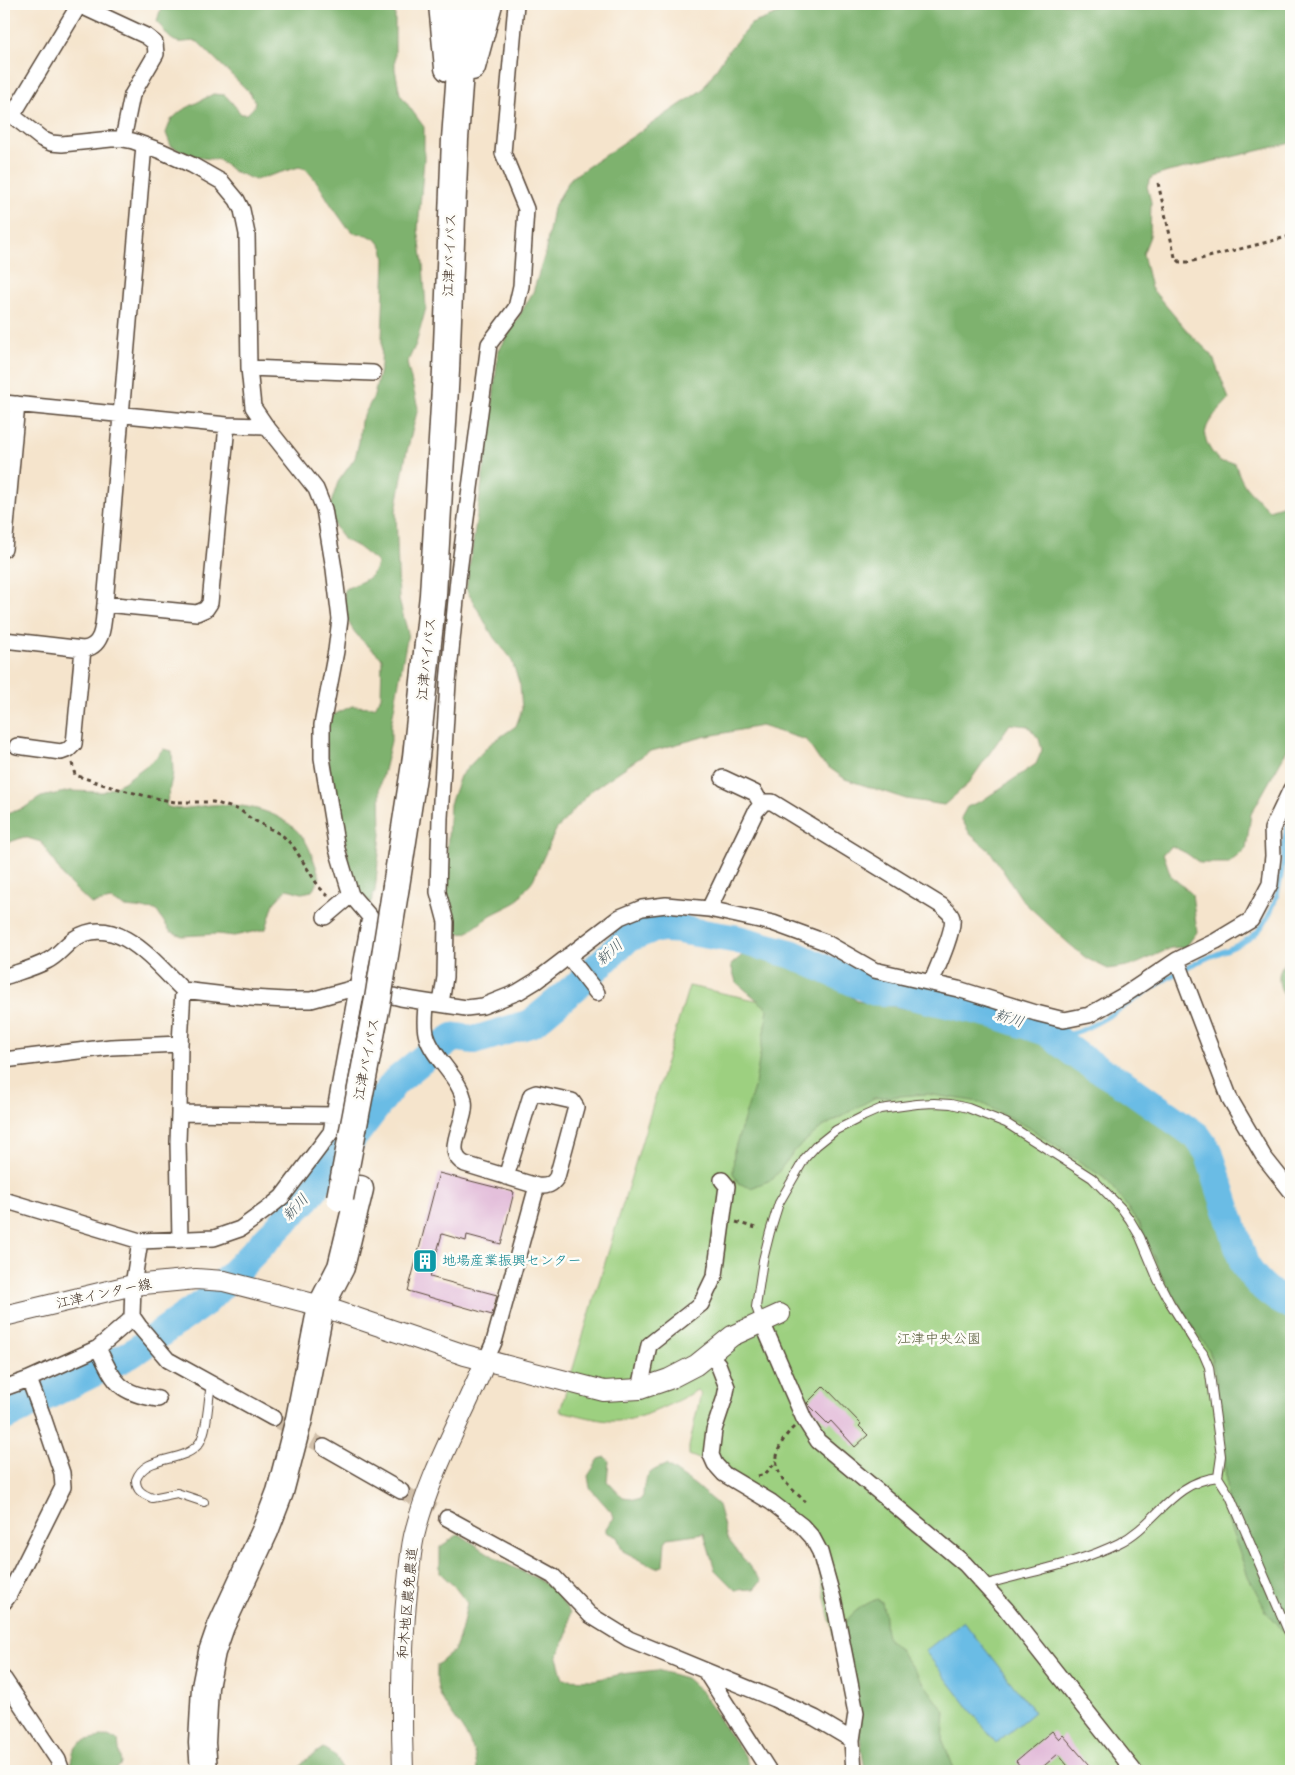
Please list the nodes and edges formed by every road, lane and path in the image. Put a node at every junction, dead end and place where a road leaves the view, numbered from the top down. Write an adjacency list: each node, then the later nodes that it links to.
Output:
1 (78, 4): 6 (street); 8 (street)
2 (442, 4): 7 (highway)
3 (465, 4): 7 (highway, 江津バイパス)
4 (489, 4): 7 (highway)
5 (516, 4): 38 (street)
6 (8, 113): 8 (street)
7 (455, 138): 53 (highway, 江津バイパス, bridge)
8 (123, 139): 9 (street)
9 (144, 145): 12 (street); 15 (street)
10 (1158, 183): 11 (path)
11 (1291, 236)
12 (248, 368): 13 (street); 17 (street)
13 (373, 373)
14 (10, 403): 15 (street); 18 (street)
15 (120, 414): 16 (street); 19 (street)
16 (227, 425): 17 (street); 19 (street)
17 (266, 426): 27 (street)
18 (4, 549)
19 (105, 604): 21 (street)
20 (4, 640): 21 (street)
21 (83, 649): 23 (street)
22 (17, 746): 23 (street)
23 (71, 747): 28 (path)
24 (723, 778): 26 (street)
25 (1291, 789): 31 (street)
26 (761, 804): 29 (street); 34 (street)
27 (351, 895): 28 (street); 35 (street)
28 (337, 906): 30 (street)
29 (709, 909): 32 (street); 34 (street)
30 (325, 917)
31 (1177, 960): 34 (street); 46 (street)
32 (572, 962): 36 (street); 38 (street)
33 (4, 977): 37 (street)
34 (931, 983)
35 (358, 987): 37 (street); 38 (street); 42 (street)
36 (594, 989)
37 (183, 990): 39 (street)
38 (434, 1003): 43 (street)
39 (180, 1044): 40 (street); 41 (street)
40 (4, 1060)
41 (179, 1113): 42 (street); 50 (street)
42 (335, 1116): 50 (street)
43 (506, 1177): 45 (street); 45 (street)
44 (722, 1180): 63 (street)
45 (537, 1186): 59 (street)
46 (1291, 1191)
47 (4, 1200): 51 (street)
48 (732, 1221): 49 (path)
49 (770, 1232): 55 (lane); 69 (lane)
50 (180, 1240): 51 (street)
51 (140, 1241): 52 (street)
52 (133, 1286): 53 (street, 江津インター線); 54 (street, 江津インター線); 56 (street)
53 (322, 1306): 59 (street, 江津インター線); 82 (highway, 江津バイパス)
54 (4, 1316)
55 (771, 1318): 58 (street, 江津インター線); 66 (street)
56 (135, 1321): 57 (street); 61 (street)
57 (99, 1350): 60 (street); 64 (street)
58 (710, 1355): 63 (street, 江津インター線); 70 (street)
59 (486, 1360): 63 (street, 江津インター線); 83 (street, 和木地区農免農道)
60 (30, 1381): 62 (street); 76 (street)
61 (210, 1384): 65 (street); 73 (lane)
62 (4, 1388)
63 (640, 1389)
64 (158, 1399)
65 (273, 1418)
66 (804, 1419): 68 (path); 75 (street)
67 (324, 1447): 71 (street)
68 (777, 1461): 70 (path); 72 (path)
69 (1218, 1477): 75 (lane); 77 (lane)
70 (736, 1480): 80 (street)
71 (401, 1491)
72 (805, 1501)
73 (204, 1502)
74 (447, 1518): 78 (street)
75 (984, 1585): 86 (street)
76 (4, 1602)
77 (1291, 1634)
78 (705, 1671): 80 (street); 84 (street)
79 (4, 1679): 81 (street)
80 (852, 1740): 85 (street)
81 (62, 1771)
82 (204, 1771)
83 (402, 1771)
84 (769, 1771)
85 (854, 1771)
86 (1134, 1771)

